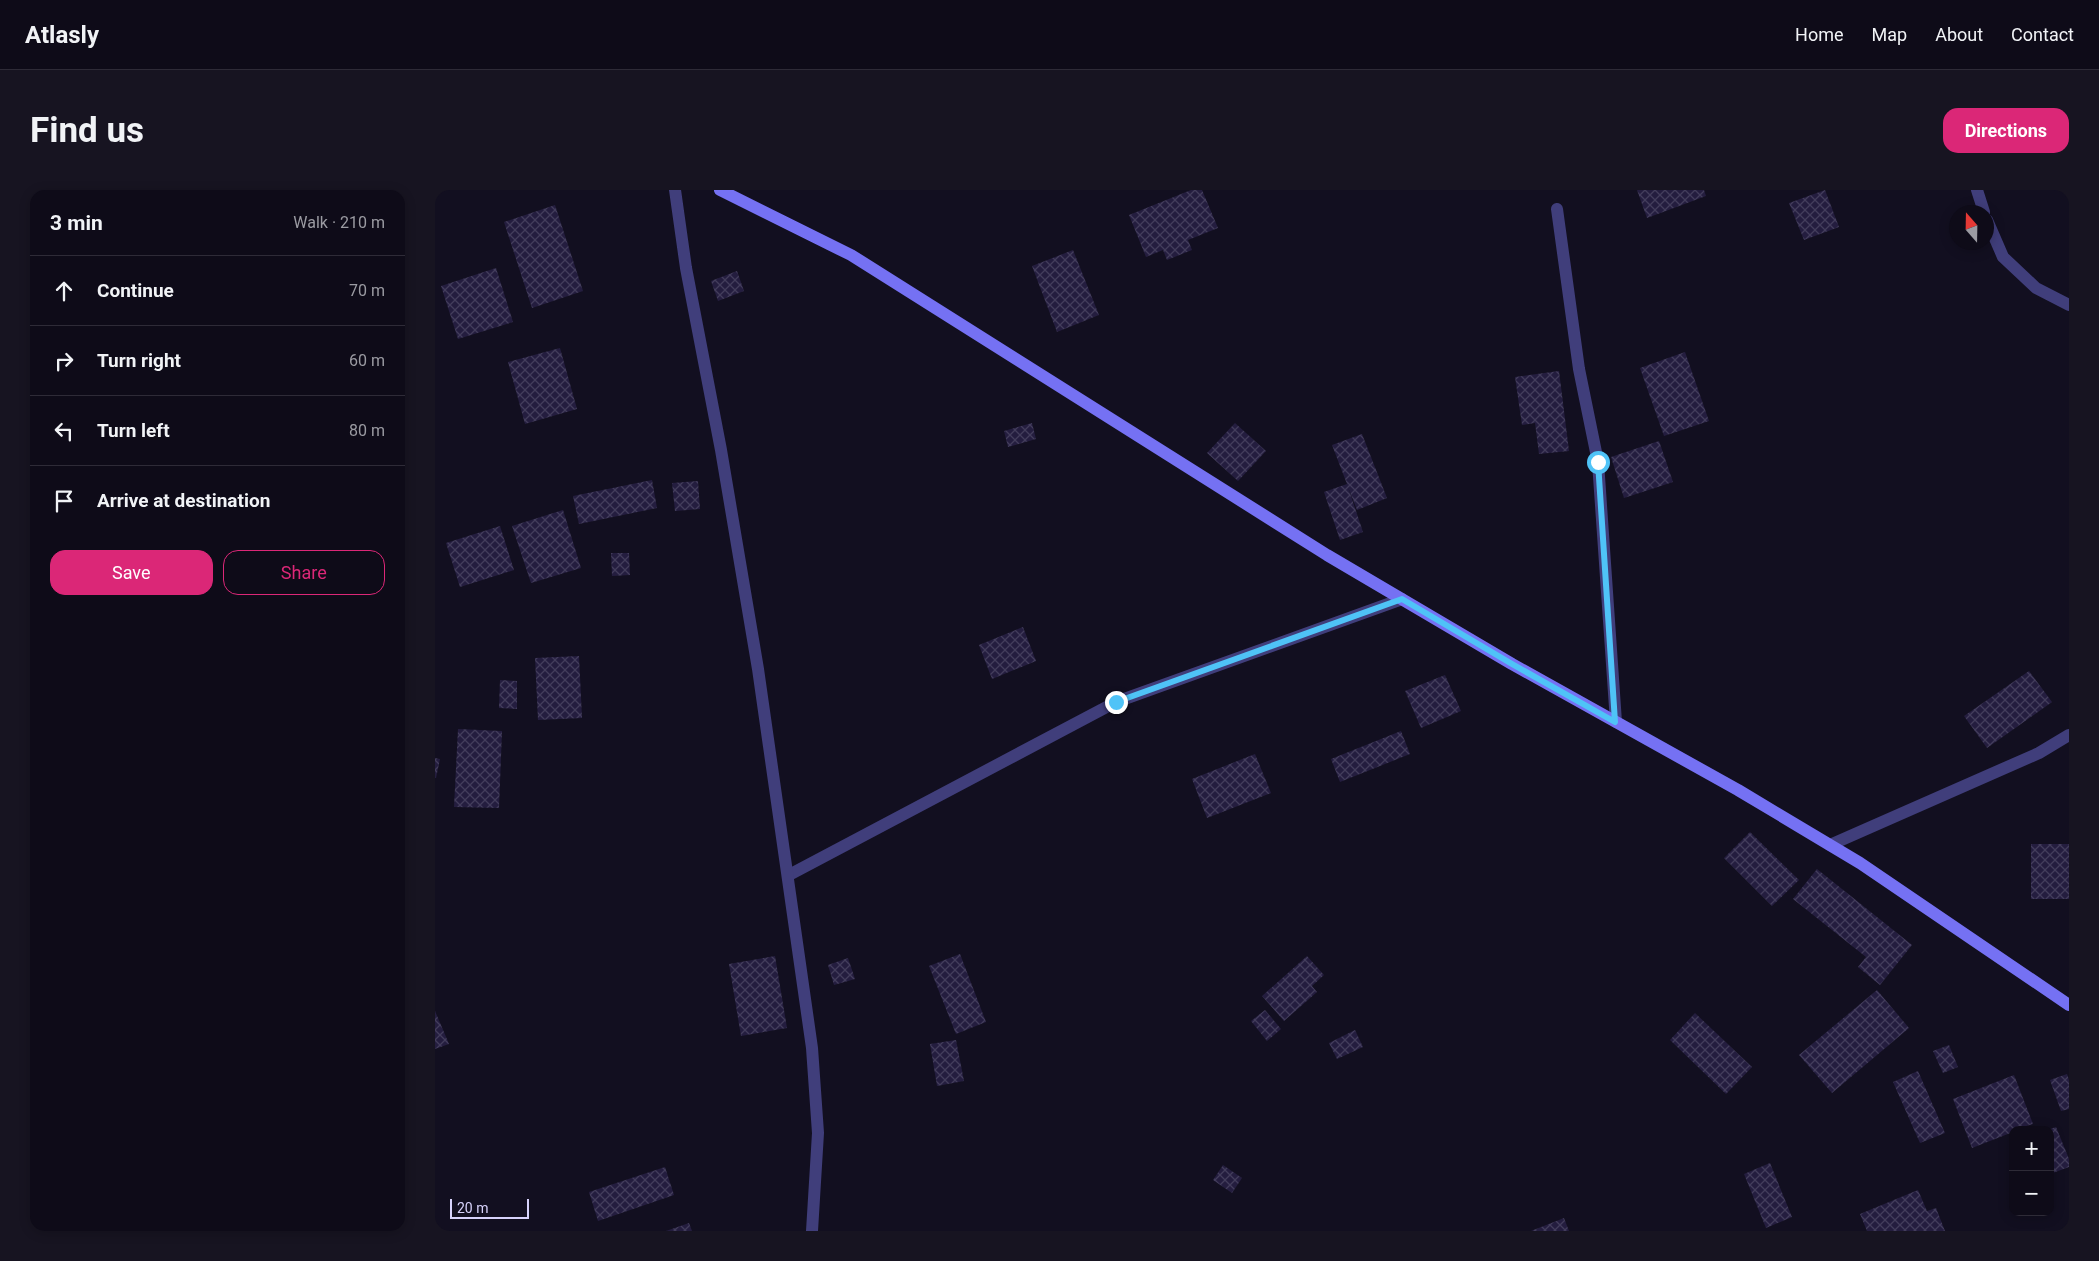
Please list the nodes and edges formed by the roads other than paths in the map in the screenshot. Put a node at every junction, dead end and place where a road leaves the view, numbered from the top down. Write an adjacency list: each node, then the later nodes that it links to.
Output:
1 (675, 190): 12 (street)
2 (720, 190): 8 (main road)
3 (1977, 190): 4 (street)
4 (1982, 205)
5 (1557, 209): 9 (street)
6 (1994, 236): 7 (street)
7 (2069, 305)
8 (1402, 599): 9 (main road); 12 (street)
9 (1615, 722): 11 (main road)
10 (2069, 736): 11 (street)
11 (1830, 845): 13 (main road)
12 (789, 876): 14 (street)
13 (2069, 1005)
14 (813, 1231)

